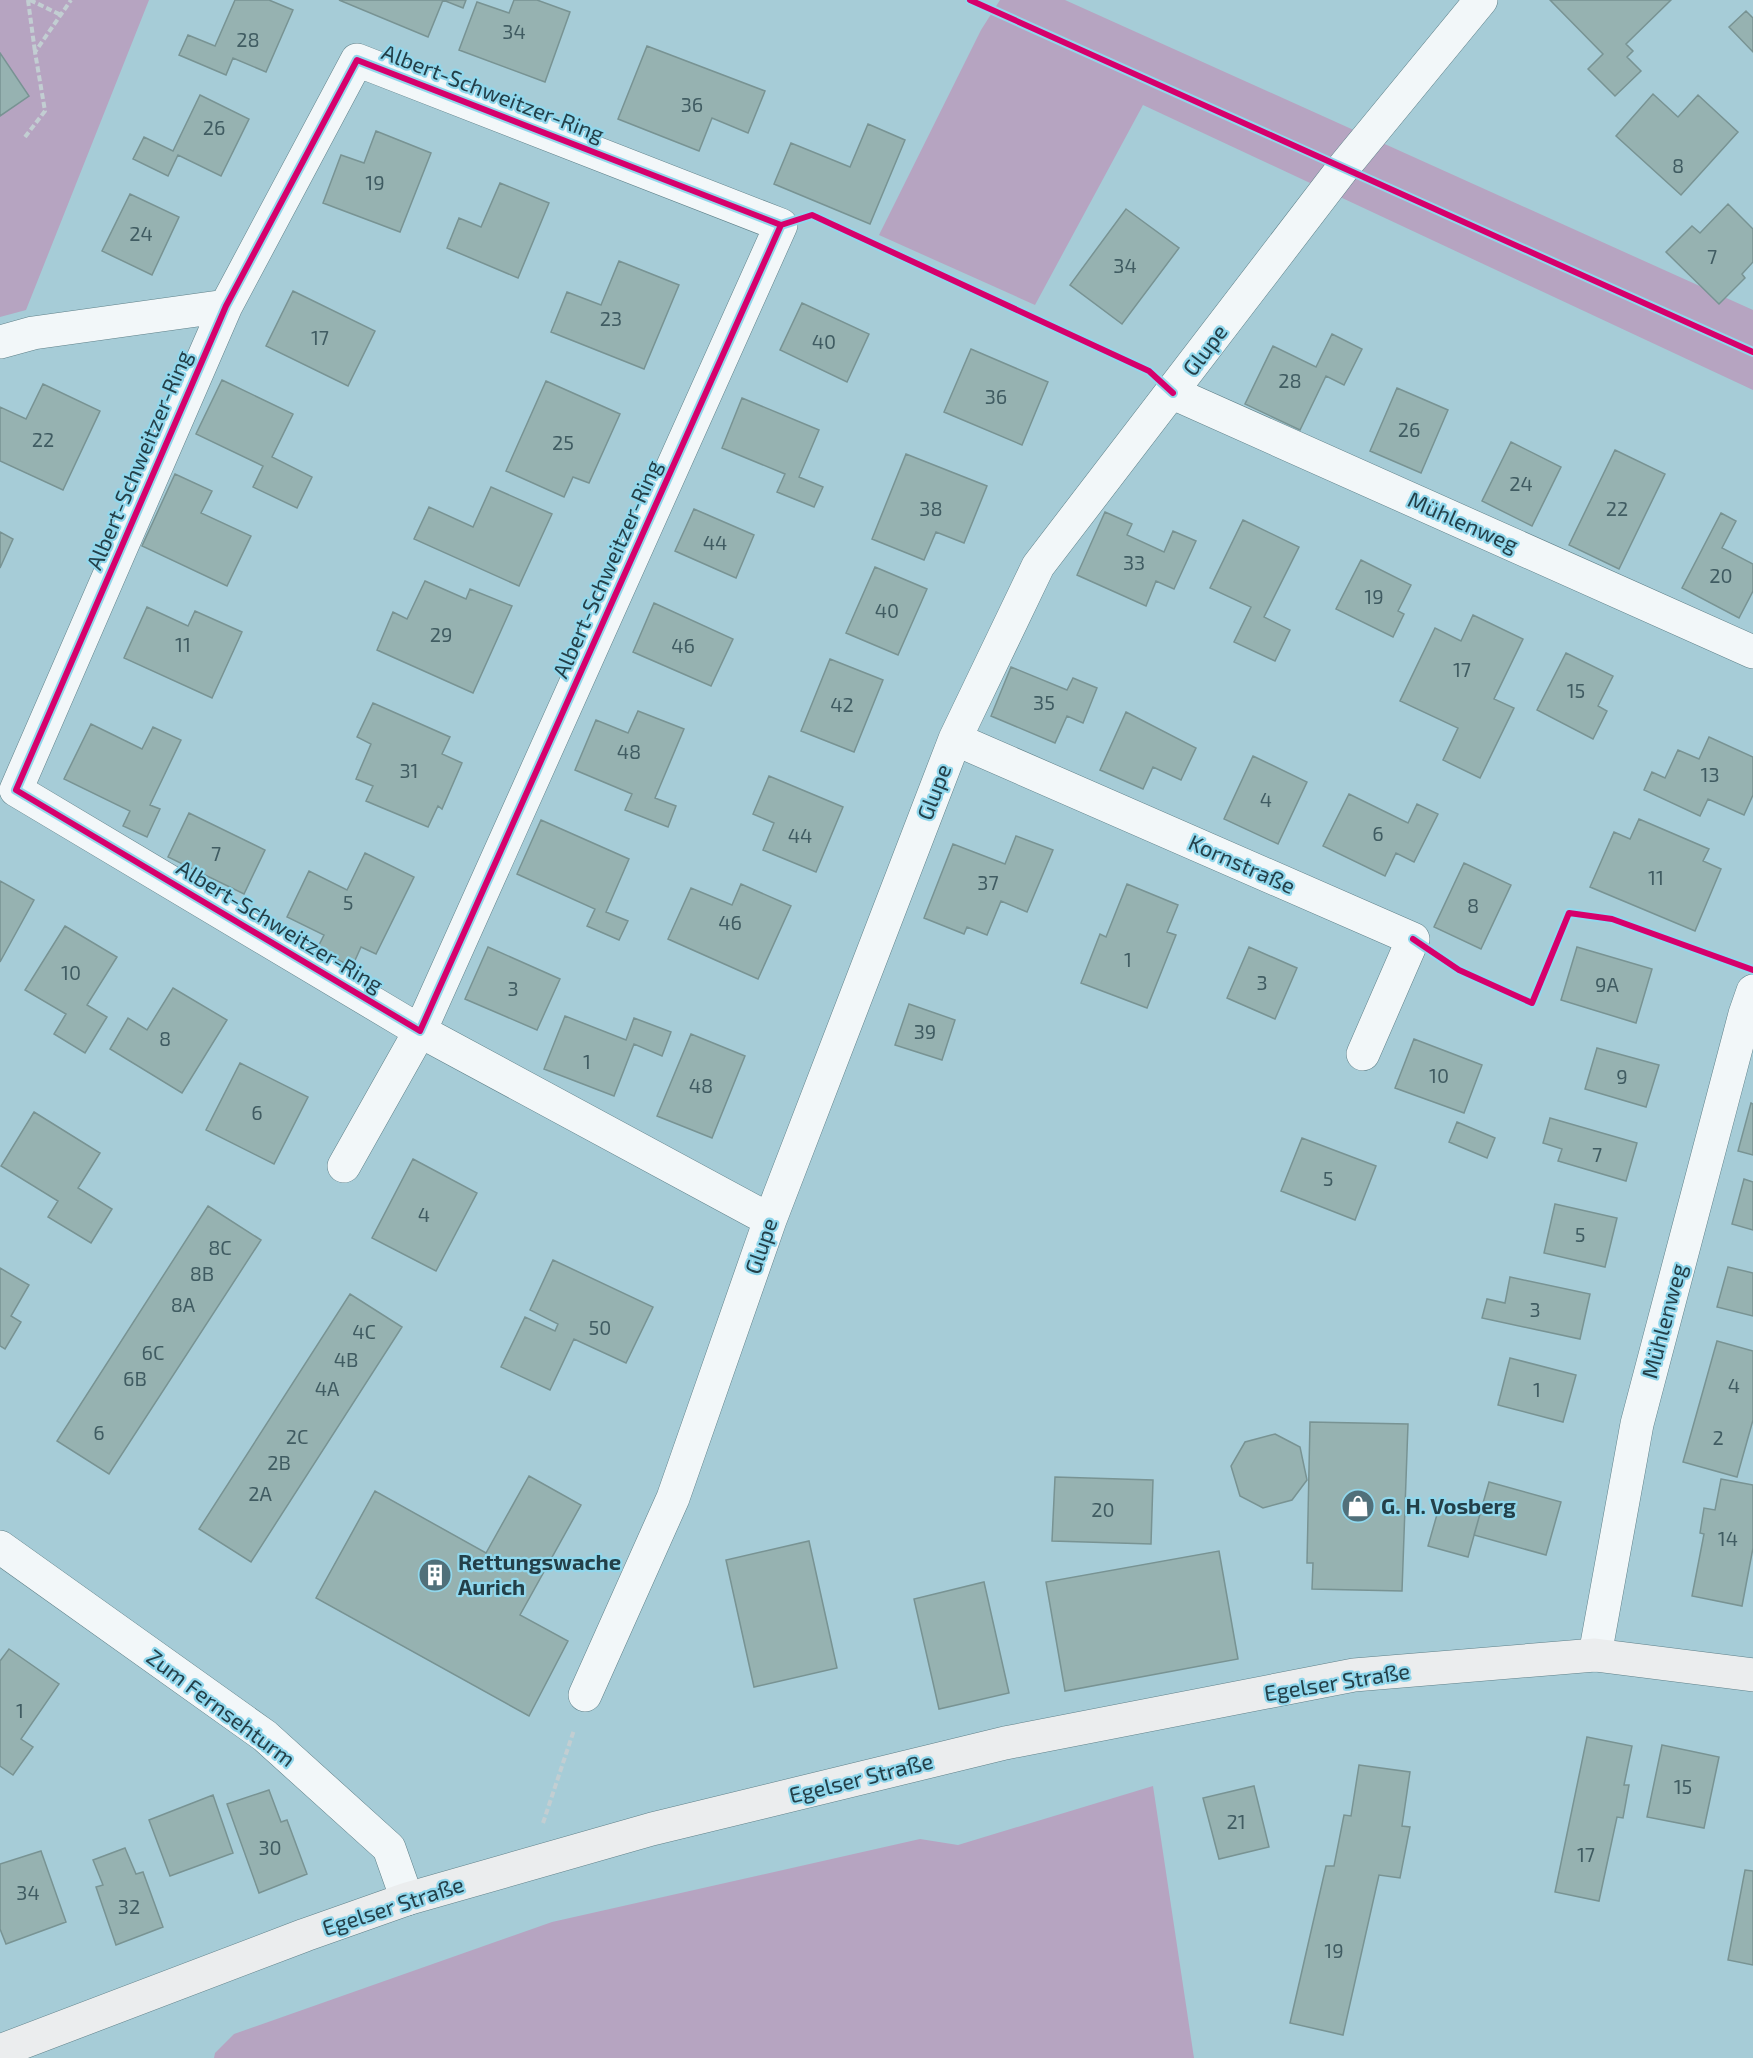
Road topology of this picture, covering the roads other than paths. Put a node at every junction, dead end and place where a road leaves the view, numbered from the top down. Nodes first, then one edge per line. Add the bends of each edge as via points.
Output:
1 (1481, 0) edge
2 (226, 306) junction
3 (0, 342) edge
4 (1173, 393) junction
5 (1753, 652) edge
6 (955, 739) junction
7 (1753, 991) edge
8 (420, 1030) junction
9 (1363, 1054) dead end
10 (344, 1166) dead end
11 (770, 1220) junction
12 (0, 1547) edge
13 (1595, 1655) junction
14 (1753, 1675) edge
15 (585, 1695) road end
16 (407, 1899) junction
17 (0, 2051) edge

1 - 4 street, Glupe via 1343,168
2 - 3 street via 33,333
2 - 8 street, Albert-Schweitzer-Ring via 16,790
2 - 8 street, Albert-Schweitzer-Ring via 357,60 782,225
4 - 5 street, Mühlenweg
4 - 6 street, Glupe via 1038,566
6 - 9 street, Kornstraße via 1413,939
6 - 11 street, Glupe
7 - 13 street, Mühlenweg via 1637,1424
8 - 10 street, Albert-Schweitzer-Ring
8 - 11 street, Albert-Schweitzer-Ring
11 - 15 street, Glupe via 673,1498
12 - 16 street, Zum Fernsehturm via 265,1736 389,1848
13 - 14 main road, Egelser Straße
13 - 16 main road, Egelser Straße via 1354,1675 1014,1741 651,1829
16 - 17 main road, Egelser Straße

